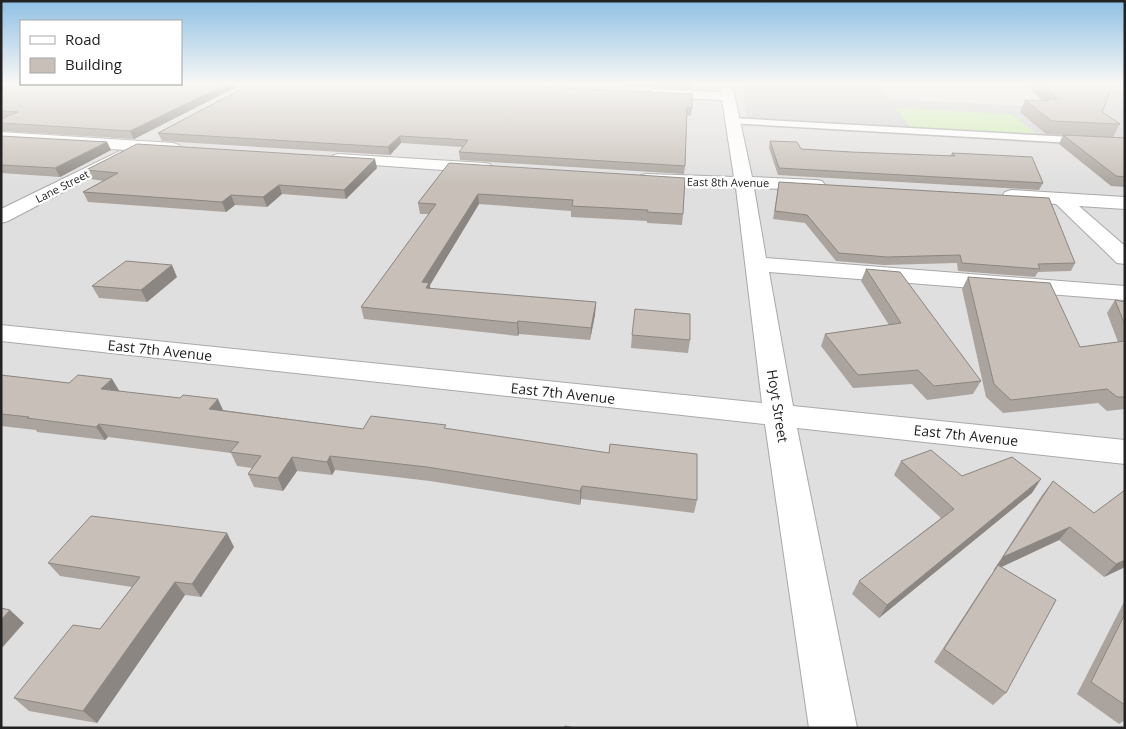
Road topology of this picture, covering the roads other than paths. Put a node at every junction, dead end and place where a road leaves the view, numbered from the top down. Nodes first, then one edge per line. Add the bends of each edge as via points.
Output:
1 (732, 118) edge
2 (895, 118) edge
3 (164, 133) edge
4 (1, 138) edge
5 (1125, 143) edge
6 (139, 146) junction
7 (188, 149) edge
8 (327, 158) edge
9 (505, 170) edge
10 (633, 178) edge
11 (744, 183) junction
12 (835, 186) edge
13 (993, 195) edge
14 (1062, 200) junction
15 (1125, 204) edge
16 (1, 217) edge
17 (1125, 258) edge
18 (756, 264) junction
19 (1125, 293) edge
20 (1, 333) edge
21 (779, 416) junction
22 (1125, 452) edge
23 (833, 728) edge

1 - 11 street, Hoyt Street
2 - 5 lane
3 - 6 street, Lane Street
4 - 6 street
6 - 7 street
6 - 16 street, Lane Street
8 - 9 street
10 - 11 street, East 8th Avenue
11 - 12 street, East 8th Avenue
11 - 18 street, Hoyt Street
13 - 14 street
14 - 15 street
14 - 17 street
18 - 19 street
18 - 21 street, Hoyt Street
20 - 21 street, East 7th Avenue
21 - 22 street, East 7th Avenue
21 - 23 street, Hoyt Street

